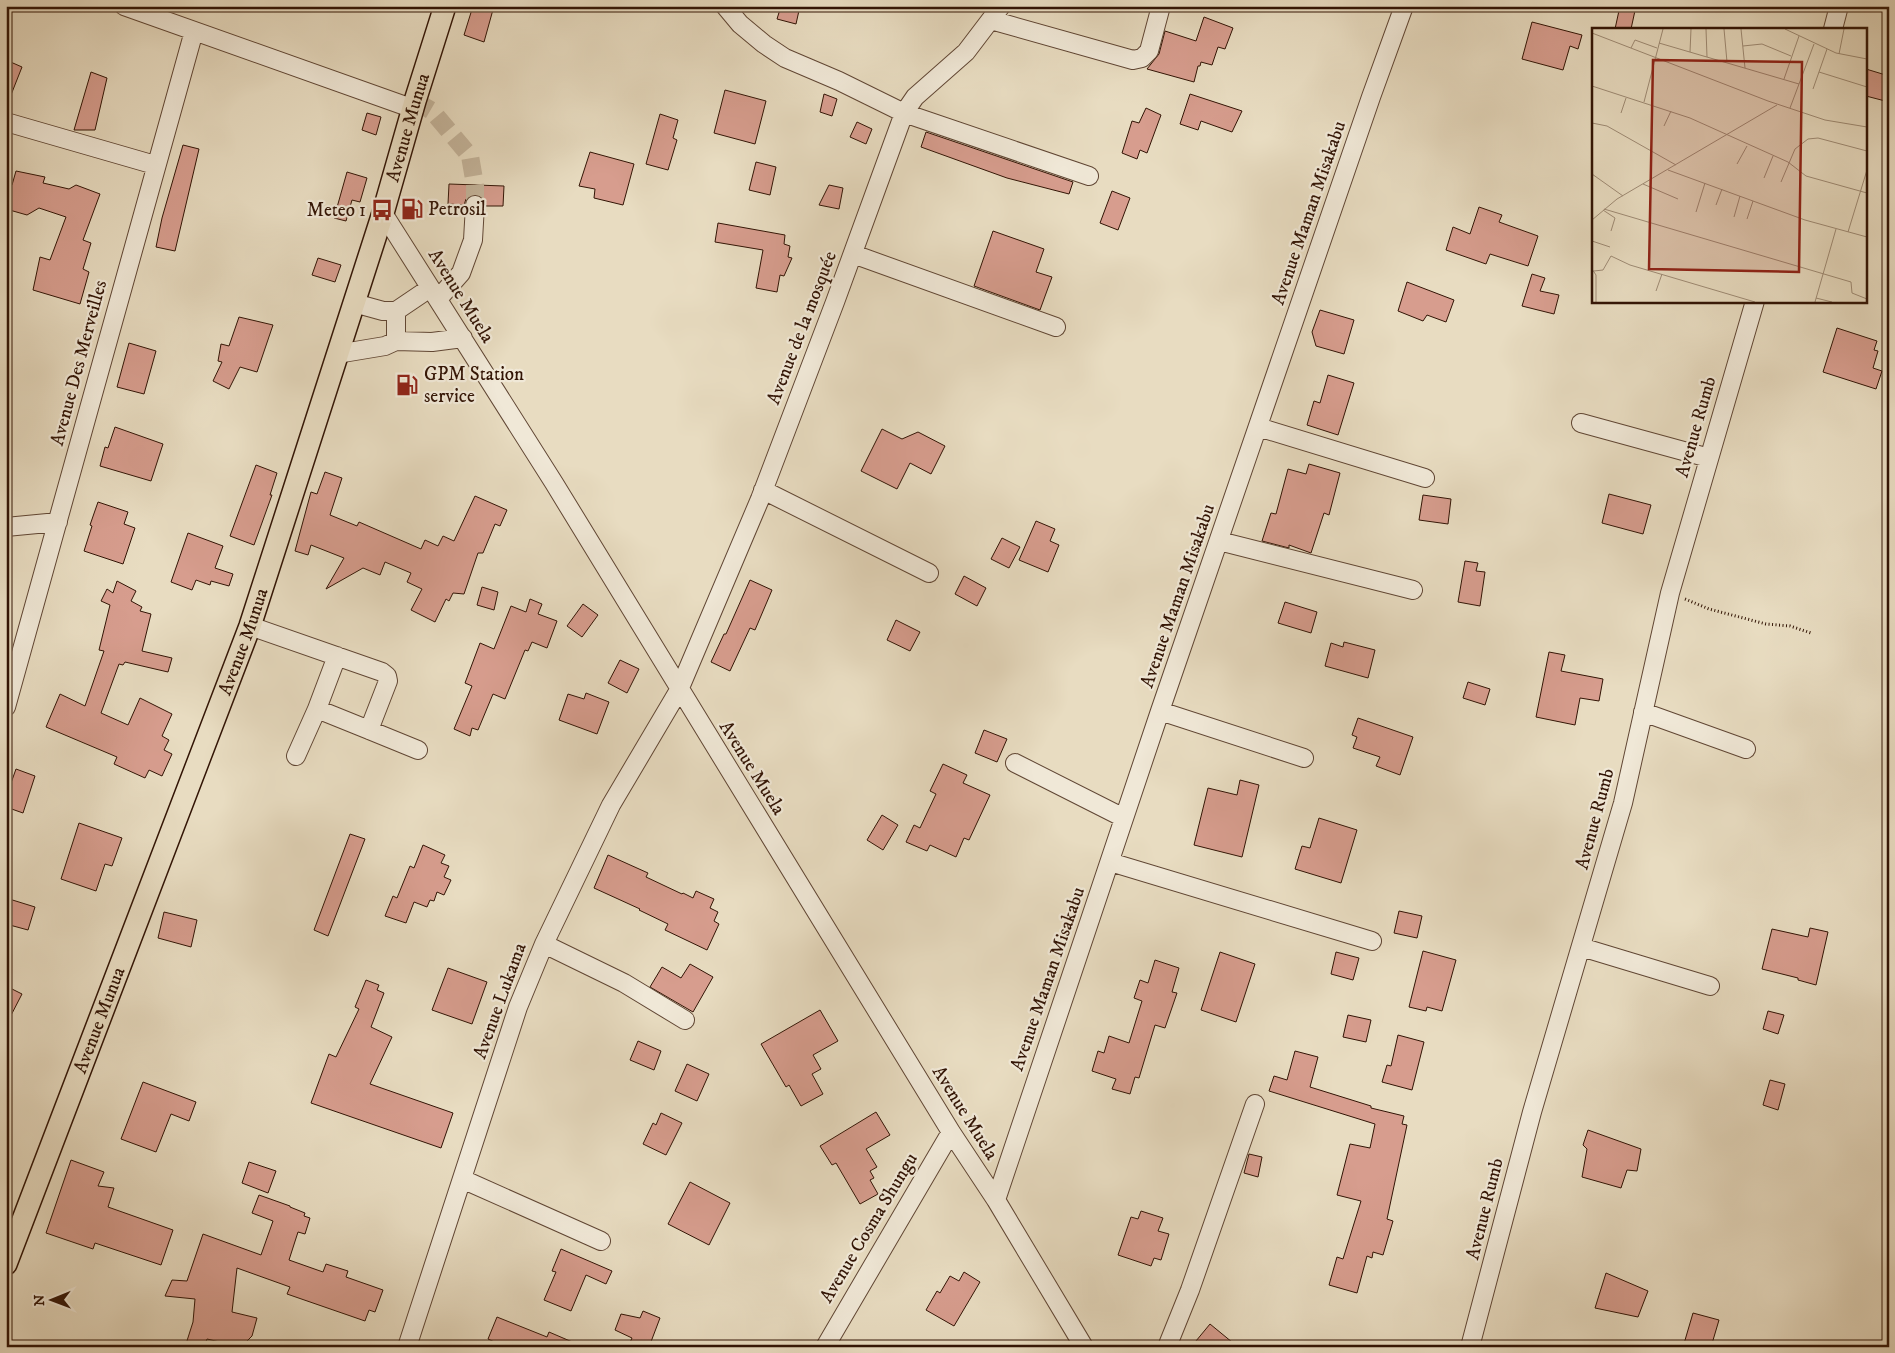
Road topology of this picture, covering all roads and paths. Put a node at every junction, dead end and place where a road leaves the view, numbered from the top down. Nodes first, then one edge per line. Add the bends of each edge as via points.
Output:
1 (124, 6) edge
2 (445, 6) edge
3 (725, 6) edge
4 (1161, 6) edge
5 (1404, 6) edge
6 (1839, 6) edge
7 (996, 13) edge
8 (1833, 28) edge
9 (194, 31) junction
10 (414, 109) junction
11 (904, 113) junction
12 (6, 122) edge
13 (156, 165) junction
14 (1089, 176) dead end
15 (475, 205) tunnel mouth
16 (383, 213) junction
17 (853, 254) junction
18 (434, 294) junction
19 (1755, 302) edge
20 (354, 303) junction
21 (396, 311) junction
22 (1056, 327) dead end
23 (463, 338) junction
24 (396, 341) junction
25 (337, 354) junction
26 (1581, 423) dead end
27 (1258, 427) junction
28 (1709, 458) junction
29 (1425, 478) dead end
30 (763, 490) junction
31 (58, 522) junction
32 (6, 527) edge
33 (1219, 541) junction
34 (929, 573) dead end
35 (1412, 590) dead end
36 (1670, 593) junction
37 (250, 626) junction
38 (1811, 633) dead end
39 (337, 656) junction
40 (10, 680) edge
41 (679, 690) junction
42 (6, 707) edge
43 (317, 710) junction
44 (1160, 711) junction
45 (1643, 712) junction
46 (369, 730) junction
47 (1746, 749) dead end
48 (418, 750) dead end
49 (296, 756) dead end
50 (1304, 758) dead end
51 (1015, 763) dead end
52 (1124, 818) junction
53 (1110, 862) junction
54 (1372, 942) dead end
55 (544, 944) junction
56 (1581, 947) junction
57 (1710, 986) dead end
58 (685, 1020) dead end
59 (1255, 1104) dead end
60 (951, 1132) junction
61 (462, 1179) junction
62 (996, 1200) junction
63 (601, 1241) dead end
64 (6, 1264) edge
65 (407, 1347) edge
66 (824, 1347) edge
67 (1084, 1347) edge
68 (1167, 1347) edge
69 (1470, 1347) edge

1 - 9 street
2 - 10 main road, Avenue Munua
3 - 11 street via 740,24 785,58
4 - 7 street via 1149,50 1142,58 1133,60
5 - 27 street, Avenue Maman Misakabu
6 - 8 street
7 - 11 street, Avenue de la mosquée via 966,52 915,97
9 - 10 street
9 - 13 street, Avenue Des Merveilles
10 - 16 main road, Avenue Munua
11 - 14 street
11 - 17 street, Avenue de la mosquée
12 - 13 street
13 - 31 street, Avenue Des Merveilles
15 - 18 street via 473,240 461,273
16 - 18 street, Avenue Muela
16 - 20 main road, Avenue Munua
17 - 22 street
17 - 30 street, Avenue de la mosquée
18 - 21 street
18 - 23 street, Avenue Muela
19 - 28 street, Avenue Rumb
20 - 21 street
20 - 25 main road, Avenue Munua
21 - 24 street
23 - 24 street via 432,342
23 - 41 street, Avenue Muela
24 - 25 street via 385,346
25 - 37 main road, Avenue Munua
26 - 28 street
27 - 29 street
27 - 33 street, Avenue Maman Misakabu
28 - 36 street, Avenue Rumb
30 - 34 street
30 - 41 street, Avenue de la mosquée
31 - 32 street
31 - 40 street, Avenue Des Merveilles
33 - 35 street
33 - 44 street, Avenue Maman Misakabu
36 - 38 path via 1709,609
36 - 45 street, Avenue Rumb
37 - 39 street
37 - 64 main road, Avenue Munua
39 - 43 street
39 - 46 street via 387,676 388,681
40 - 42 street, Avenue Des Merveilles
41 - 55 street, Avenue Lukama via 611,805
41 - 60 street, Avenue Muela
43 - 46 street
43 - 49 street
44 - 50 street
44 - 52 street, Avenue Maman Misakabu
45 - 47 street
45 - 56 street, Avenue Rumb via 1623,803
46 - 48 street
51 - 52 street
52 - 53 street, Avenue Maman Misakabu
53 - 54 street
53 - 62 street, Avenue Maman Misakabu
55 - 58 street via 624,983
55 - 61 street, Avenue Lukama via 518,1006
56 - 57 street
56 - 69 street, Avenue Rumb via 1532,1112
59 - 68 street
60 - 62 street, Avenue Muela
60 - 66 street, Avenue Cosma Shungu
61 - 63 street
61 - 65 street, Avenue Lukama
62 - 67 street, Avenue Muela

